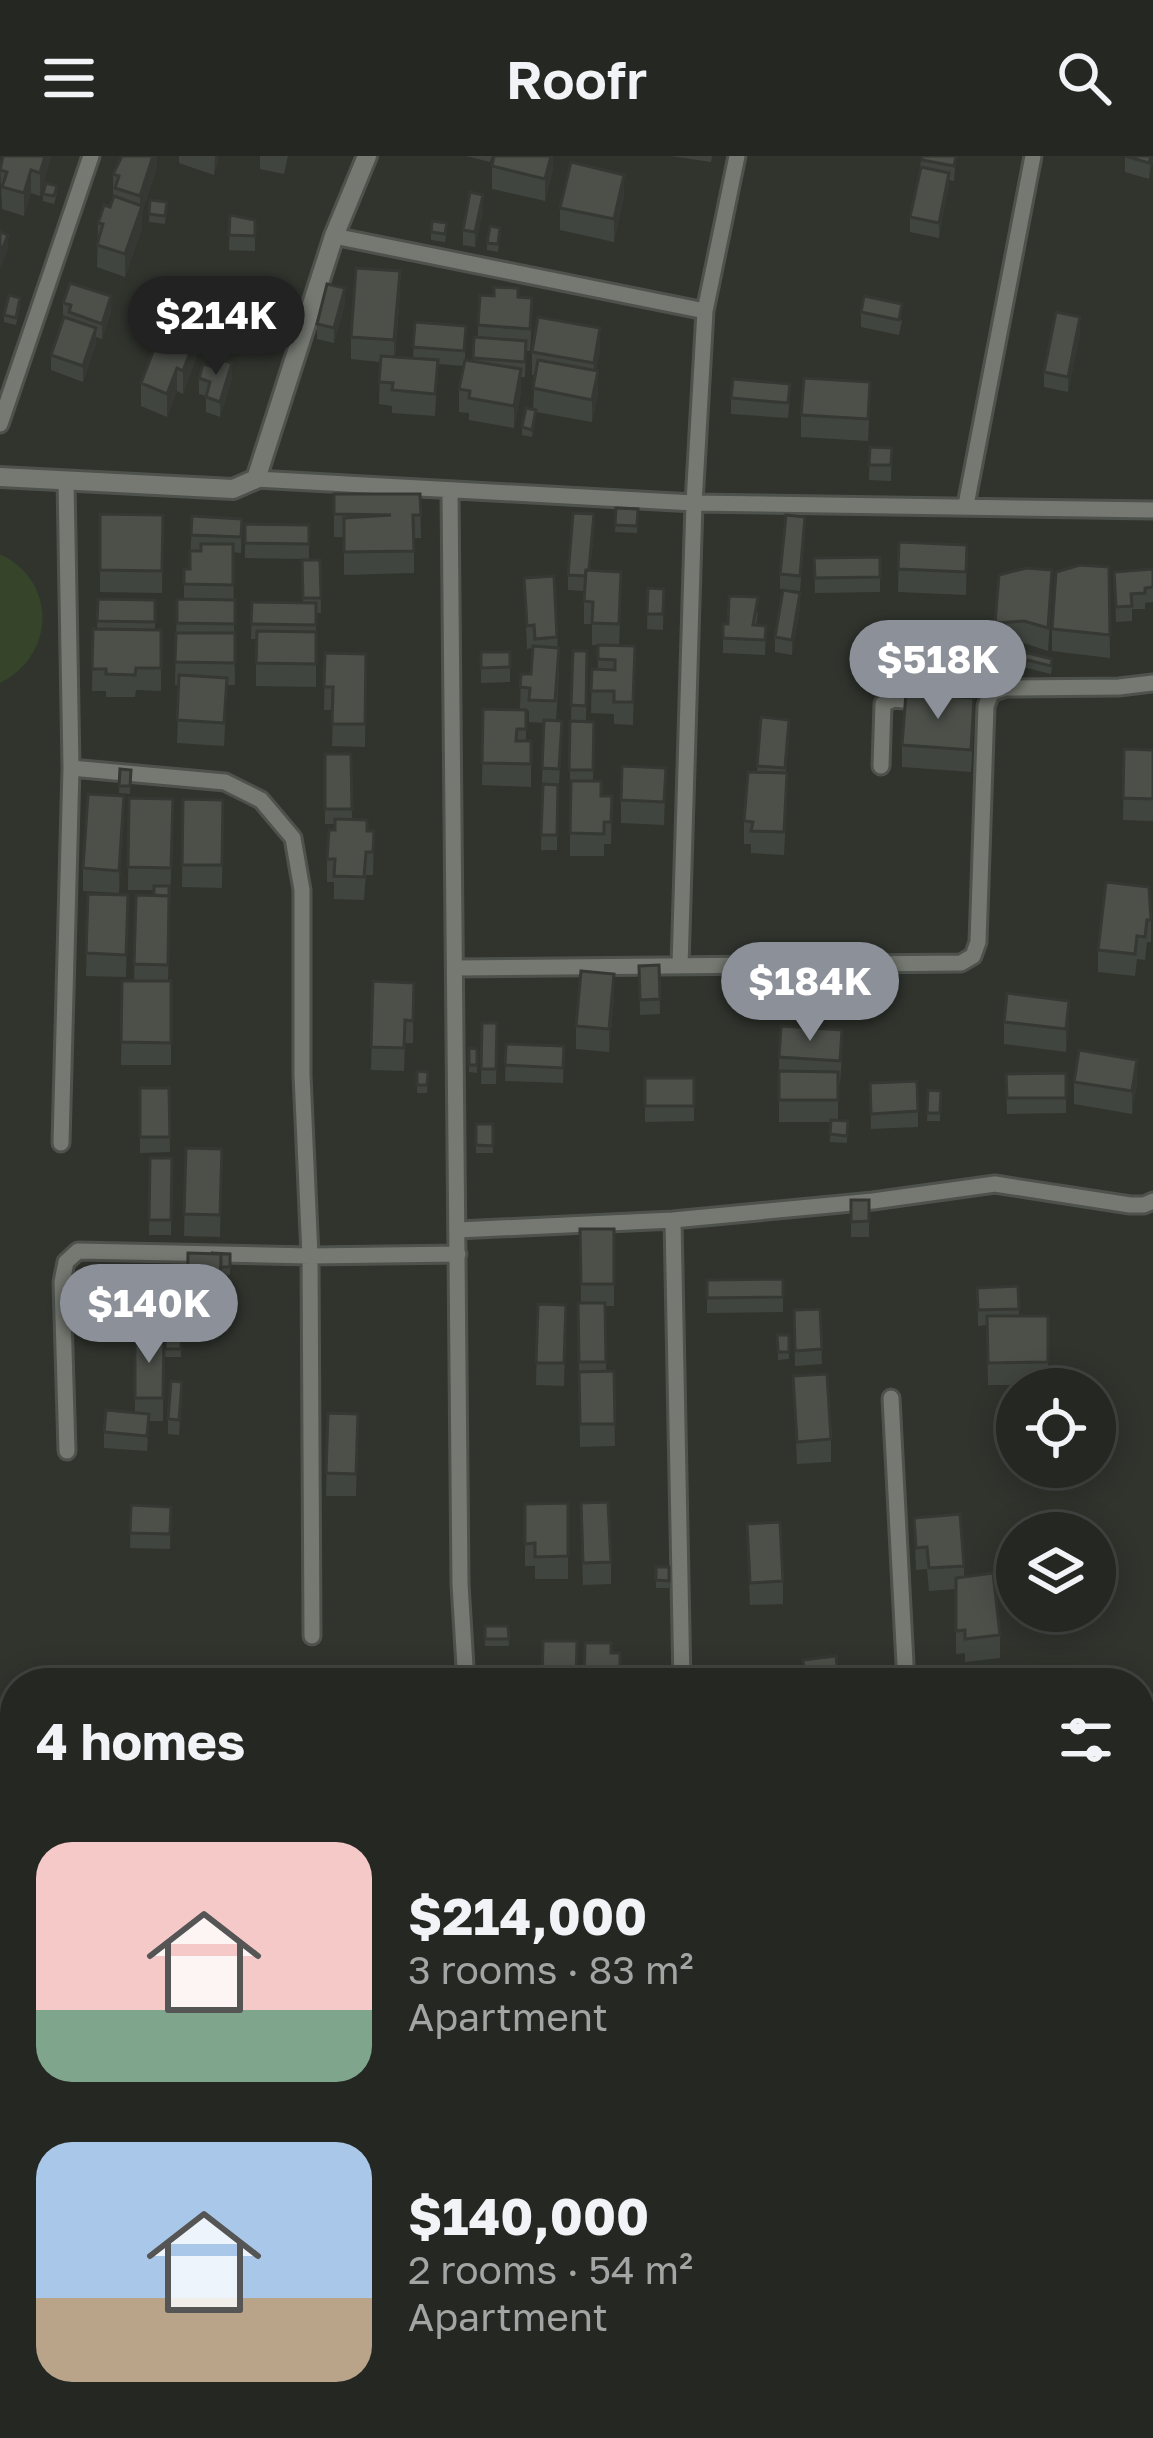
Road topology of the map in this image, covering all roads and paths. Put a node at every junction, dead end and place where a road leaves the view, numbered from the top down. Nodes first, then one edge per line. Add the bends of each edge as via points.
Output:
1 (91, 156) edge
2 (367, 156) edge
3 (737, 156) edge
4 (1030, 157) edge
5 (334, 236) junction
6 (706, 310) junction
7 (0, 424) edge
8 (0, 477) edge
9 (256, 479) junction
10 (66, 480) junction
11 (450, 492) junction
12 (694, 503) junction
13 (966, 505) junction
14 (1153, 510) edge
15 (1153, 683) edge
16 (940, 703) edge
17 (963, 704) edge
18 (986, 706) junction
19 (881, 766) dead end
20 (70, 767) junction
21 (680, 966) junction
22 (456, 968) junction
23 (62, 1143) dead end
24 (1153, 1201) edge
25 (673, 1220) junction
26 (458, 1230) junction
27 (458, 1254) junction
28 (310, 1256) junction
29 (891, 1398) dead end
30 (67, 1451) dead end
31 (312, 1636) dead end
32 (465, 1668) edge
33 (682, 1668) edge
34 (905, 1668) edge

1 - 7 street
2 - 5 street
3 - 6 street
4 - 13 street
5 - 6 street
5 - 9 street
6 - 12 street
8 - 10 street
9 - 10 street via 232,489
9 - 11 street
10 - 20 street
11 - 12 street
11 - 22 street
12 - 13 street
12 - 21 street
13 - 14 street
15 - 18 street via 1006,688 991,693
16 - 19 street via 886,700
17 - 18 street
18 - 21 street via 973,956 938,964
20 - 23 street
20 - 28 street via 225,782 261,800 292,838 302,890
21 - 22 street
22 - 26 street
24 - 25 street via 1130,1205 995,1184
25 - 26 street
25 - 33 street
26 - 27 street
27 - 28 street
27 - 32 street
28 - 30 street via 78,1252 62,1282
28 - 31 street
29 - 34 street

